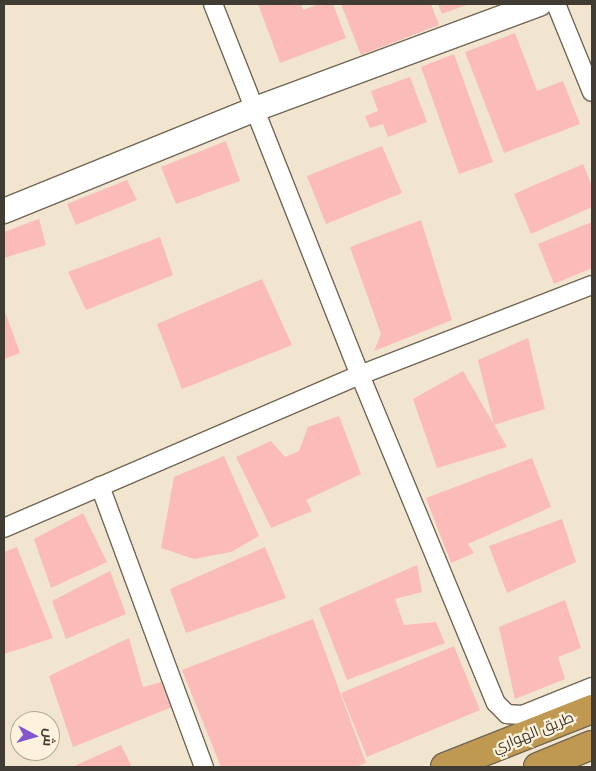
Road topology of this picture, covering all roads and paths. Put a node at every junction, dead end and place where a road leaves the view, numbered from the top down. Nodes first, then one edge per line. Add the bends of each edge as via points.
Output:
1 (213, 4) edge
2 (539, 4) edge
3 (556, 4) edge
4 (592, 92) edge
5 (255, 109) junction
6 (4, 211) edge
7 (592, 285) edge
8 (360, 375) junction
9 (100, 486) junction
10 (4, 528) edge
11 (592, 687) edge
12 (592, 708) edge
13 (592, 744) edge
14 (204, 767) edge
15 (446, 767) edge
16 (538, 767) edge

1 - 5 street
2 - 5 main road
3 - 4 street
5 - 6 main road
5 - 8 street
7 - 8 street
8 - 9 street
8 - 11 street via 496,703 507,714 522,715
9 - 10 street
9 - 14 street
12 - 15 highway, طريق الهواري
13 - 16 highway

